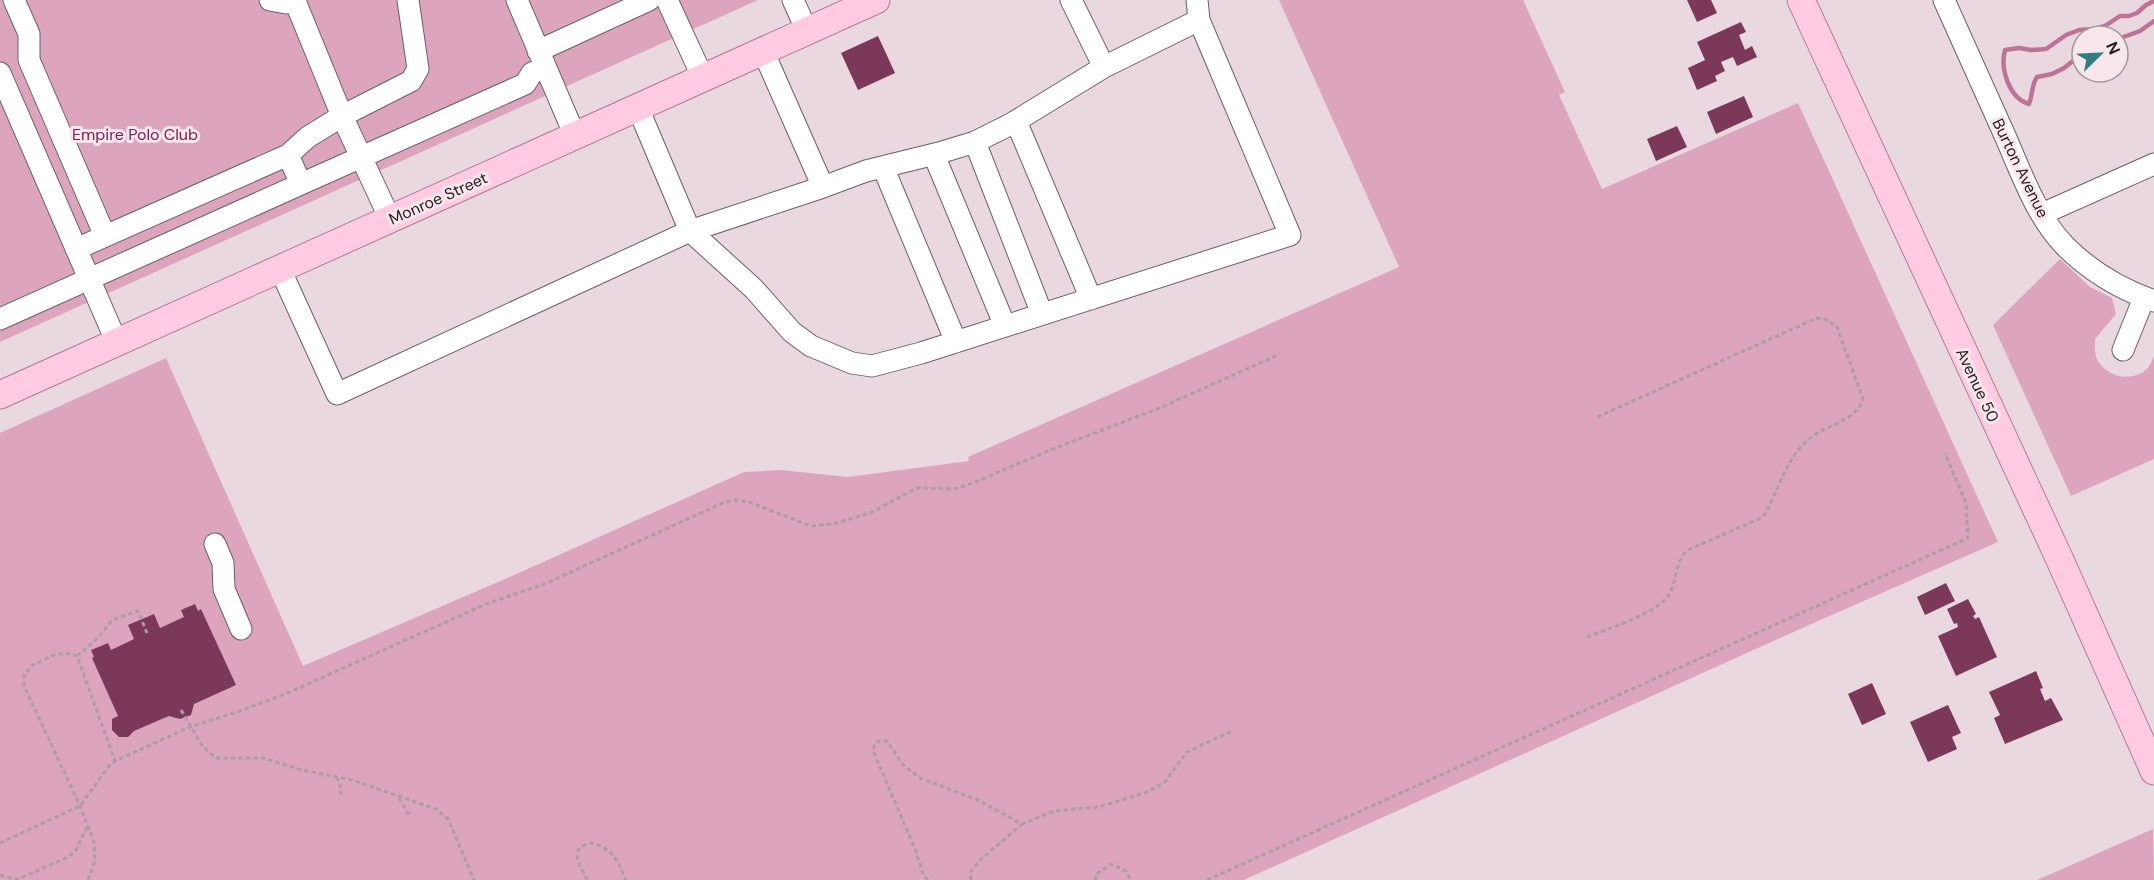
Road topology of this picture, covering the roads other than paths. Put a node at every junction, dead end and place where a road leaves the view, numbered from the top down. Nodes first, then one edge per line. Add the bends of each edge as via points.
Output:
1 (14, 0) edge
2 (270, 0) edge
3 (295, 0) edge
4 (408, 0) edge
5 (517, 0) edge
6 (649, 0) edge
7 (667, 0) edge
8 (793, 0) edge
9 (876, 0) edge
10 (1071, 0) edge
11 (1801, 0) edge
12 (1944, 0) edge
13 (1198, 10) edge
14 (807, 31) junction
15 (762, 51) junction
16 (542, 59) junction
17 (29, 60) junction
18 (1104, 67) junction
19 (0, 72) edge
20 (703, 78) junction
21 (638, 108) junction
22 (342, 116) junction
23 (1016, 121) junction
24 (575, 136) junction
25 (975, 142) junction
26 (288, 155) junction
27 (934, 155) junction
28 (361, 156) junction
29 (2154, 164) edge
30 (883, 167) junction
31 (302, 184) junction
32 (823, 187) junction
33 (2042, 214) junction
34 (390, 219) junction
35 (690, 231) junction
36 (105, 236) junction
37 (76, 249) junction
38 (280, 269) junction
39 (89, 278) junction
40 (1091, 299) junction
41 (2149, 299) edge
42 (1042, 314) junction
43 (0, 319) edge
44 (1005, 326) junction
45 (956, 342) junction
46 (117, 343) junction
47 (2123, 350) dead end
48 (0, 395) edge
49 (215, 544) dead end
50 (241, 629) dead end
51 (2154, 771) edge

1 - 17 street via 28,34
2 - 3 street
3 - 22 street
4 - 22 street via 418,69 411,81
5 - 16 street
6 - 16 street
7 - 20 street
8 - 14 street
9 - 14 main road, Monroe Street
10 - 18 street
11 - 51 main road, Avenue 50
12 - 33 street, Burton Avenue
13 - 18 street
13 - 40 street via 1290,235
14 - 15 main road, Monroe Street
15 - 20 main road, Monroe Street
15 - 32 street
16 - 24 street
16 - 28 street via 525,84
17 - 19 street
17 - 36 street
18 - 23 street
19 - 37 street
20 - 21 main road, Monroe Street
21 - 24 main road, Monroe Street
21 - 35 street
22 - 26 street
22 - 28 street
23 - 25 street
23 - 40 street
24 - 34 main road, Monroe Street
25 - 27 street
25 - 42 street
26 - 31 street
26 - 36 street
27 - 30 street
27 - 44 street
28 - 31 street
28 - 34 street
29 - 33 street
30 - 32 street
30 - 45 street
31 - 39 street
32 - 35 street
33 - 41 street, Burton Avenue via 2078,258 2122,288
34 - 38 main road, Monroe Street
35 - 38 street via 337,394
35 - 45 street via 754,289 792,332 831,356 873,366
36 - 37 street
37 - 39 street
38 - 46 main road, Monroe Street
39 - 43 street
39 - 46 street
40 - 42 street
41 - 47 street
42 - 44 street
44 - 45 street
46 - 48 main road, Monroe Street
49 - 50 street via 223,563 224,589

